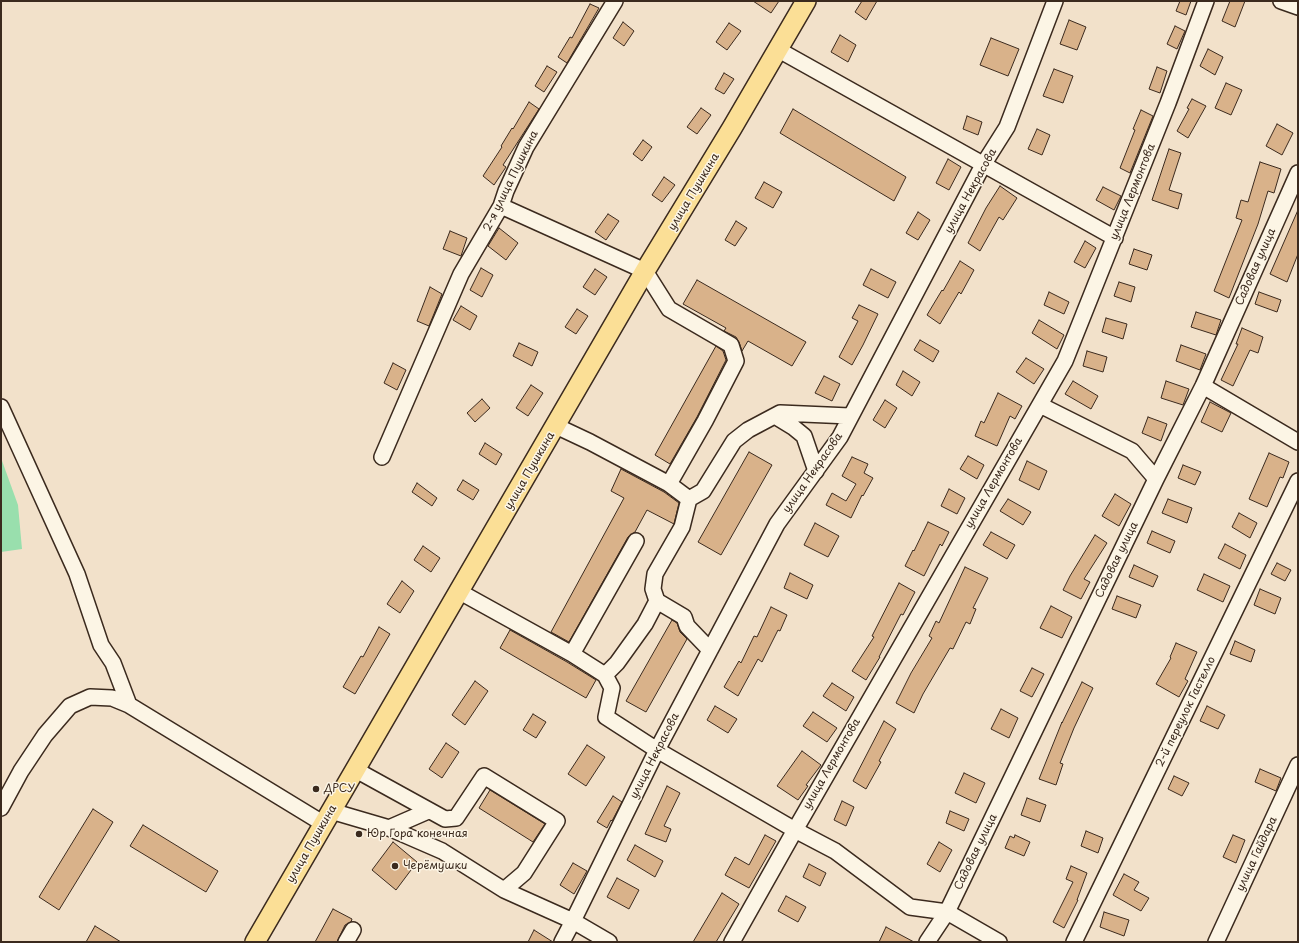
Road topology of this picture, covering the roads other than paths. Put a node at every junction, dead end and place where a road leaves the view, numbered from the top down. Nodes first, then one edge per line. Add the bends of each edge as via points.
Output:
1 (615, 1) edge
2 (806, 1) edge
3 (1055, 1) edge
4 (1206, 1) edge
5 (1281, 1) edge
6 (1298, 7) edge
7 (778, 49) junction
8 (983, 165) junction
9 (1298, 173) edge
10 (501, 206) junction
11 (1115, 238) junction
12 (645, 271) junction
13 (1203, 386) junction
14 (1040, 404) junction
15 (1, 407) edge
16 (775, 416) junction
17 (850, 416) junction
18 (556, 426) junction
19 (1298, 442) edge
20 (382, 457) dead end
21 (816, 471) junction
22 (1156, 479) junction
23 (1298, 481) edge
24 (669, 484) junction
25 (689, 499) junction
26 (636, 541) dead end
27 (460, 592) junction
28 (657, 601) junction
29 (710, 650) junction
30 (572, 654) junction
31 (605, 675) junction
32 (129, 705) junction
33 (657, 750) junction
34 (1298, 765) edge
35 (356, 770) junction
36 (1, 808) edge
37 (428, 811) junction
38 (328, 817) junction
39 (389, 828) junction
40 (795, 830) junction
41 (504, 890) junction
42 (947, 912) junction
43 (574, 921) junction
44 (255, 942) edge
45 (562, 942) edge
46 (609, 942) edge
47 (732, 942) edge
48 (927, 942) edge
49 (999, 942) edge
50 (1074, 942) edge
51 (1216, 942) edge

1 - 10 street, 2-я улица Пушкина via 526,147
2 - 7 main road, улица Пушкина
3 - 8 street, улица Некрасова via 1007,127
4 - 11 street, улица Лермонтова
5 - 6 street
7 - 8 street
7 - 12 main road, улица Пушкина
8 - 11 street
8 - 17 street, улица Некрасова
9 - 13 street, Садовая улица
10 - 12 street
10 - 20 street, 2-я улица Пушкина via 461,274
11 - 14 street, улица Лермонтова via 1065,361
12 - 18 main road, улица Пушкина
12 - 24 street via 669,309 731,345 736,361
13 - 19 street
13 - 22 street, Садовая улица
14 - 22 street via 1132,451
14 - 40 street, улица Лермонтова
15 - 32 street via 77,574 101,645 113,663
16 - 17 street via 780,413
16 - 21 street via 804,436
16 - 25 street via 748,430 734,441 703,491
17 - 21 street, улица Некрасова via 840,437
18 - 24 street
18 - 27 main road, улица Пушкина
21 - 29 street, улица Некрасова via 777,524
22 - 42 street, Садовая улица
23 - 50 street, 2-й переулок Гастелло
24 - 25 street
25 - 28 street via 682,527 655,574 653,589
26 - 30 street
27 - 30 street
27 - 35 main road, улица Пушкина
28 - 29 street via 684,617 687,626
28 - 31 street via 645,624
29 - 33 street, улица Некрасова
30 - 31 street
31 - 33 street via 612,688 606,716
32 - 36 street via 112,698 90,697 70,706 45,734
32 - 38 street
33 - 40 street
33 - 43 street, улица Некрасова
34 - 51 street, улица Гайдара
35 - 37 street
35 - 38 main road, улица Пушкина
37 - 39 street
37 - 41 street via 444,819 456,818 484,776 557,821 524,873
38 - 39 street
38 - 44 main road, улица Пушкина
39 - 41 street via 442,851
40 - 42 street via 835,851 910,907
40 - 47 street, улица Лермонтова
41 - 43 street
42 - 48 street, Садовая улица
42 - 49 street
43 - 45 street, улица Некрасова
43 - 46 street

